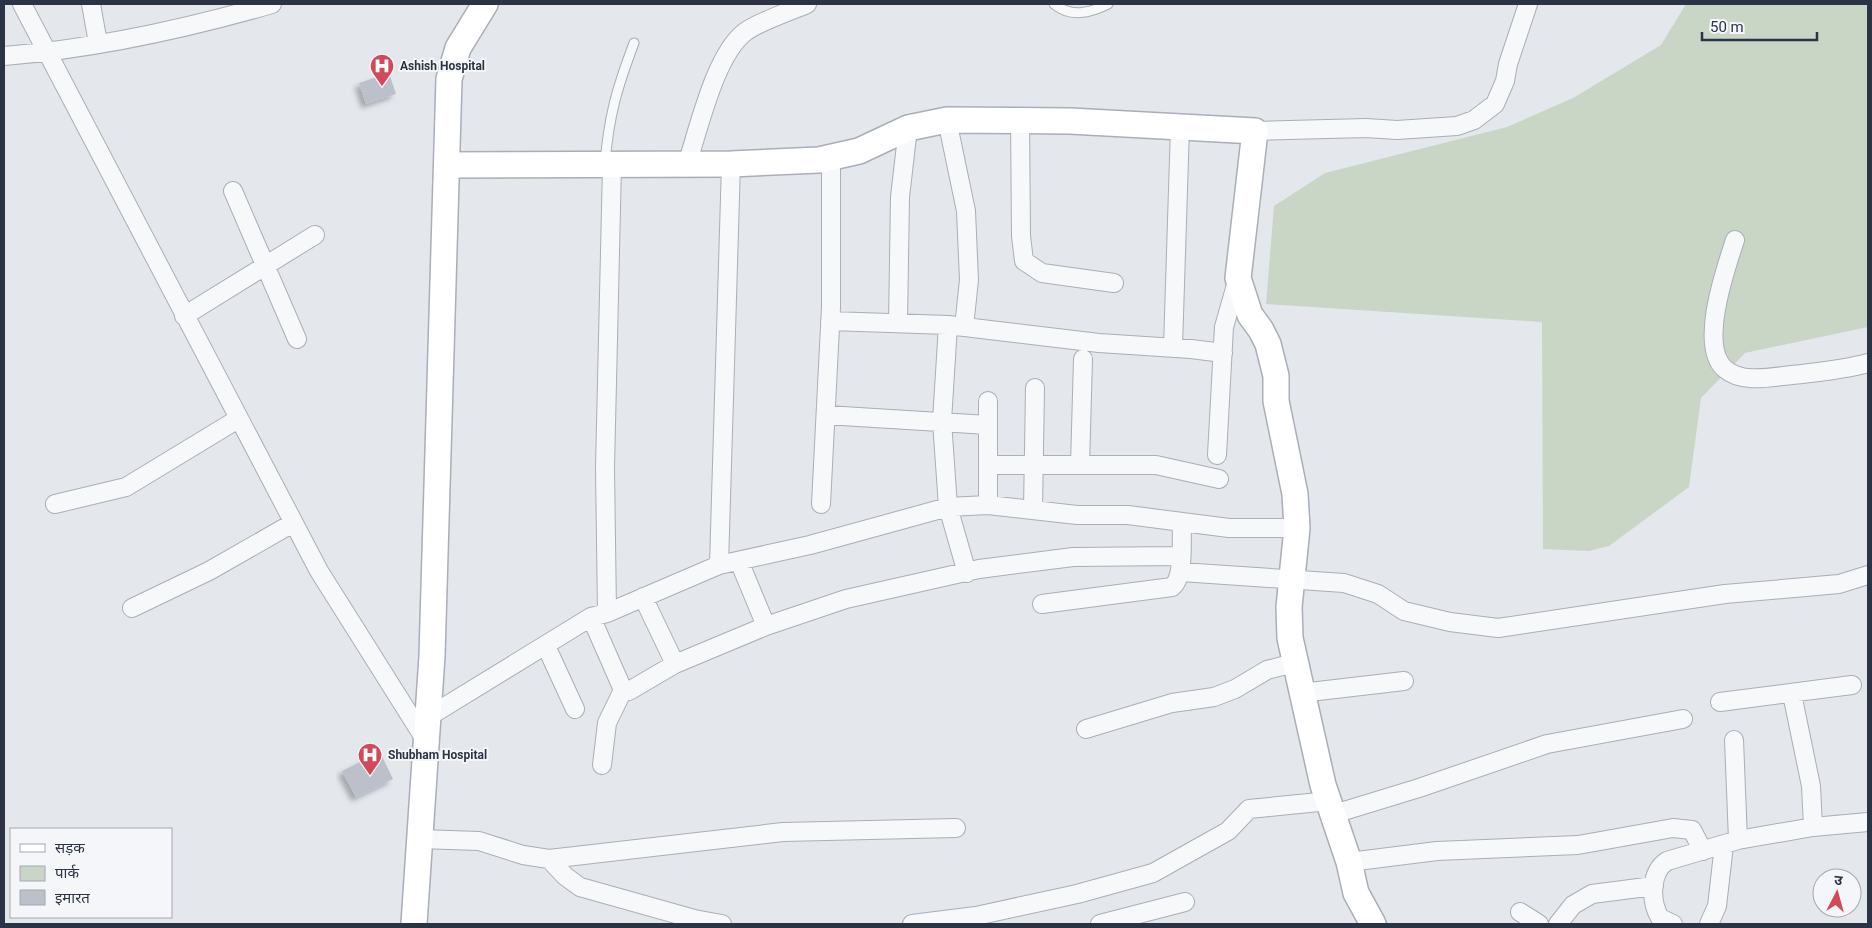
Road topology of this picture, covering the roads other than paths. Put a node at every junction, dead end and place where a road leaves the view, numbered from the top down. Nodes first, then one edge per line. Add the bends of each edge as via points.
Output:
1 (22, 4) edge
2 (91, 4) edge
3 (272, 4) edge
4 (486, 4) edge
5 (807, 4) edge
6 (1054, 4) edge
7 (1108, 4) edge
8 (1528, 4) edge
9 (98, 43) junction
10 (634, 43) dead end
11 (48, 53) junction
12 (4, 56) edge
13 (947, 120) junction
14 (1020, 120) junction
15 (1180, 127) junction
16 (908, 128) junction
17 (1255, 131) junction
18 (831, 158) junction
19 (609, 164) junction
20 (687, 164) junction
21 (731, 164) junction
22 (448, 165) junction
23 (233, 191) dead end
24 (315, 235) dead end
25 (1735, 240) dead end
26 (266, 266) junction
27 (1238, 278) junction
28 (1114, 283) dead end
29 (184, 316) junction
30 (830, 321) junction
31 (898, 323) junction
32 (956, 326) junction
33 (297, 339) dead end
34 (1173, 347) junction
35 (1223, 353) junction
36 (1083, 359) dead end
37 (1868, 364) edge
38 (1035, 388) dead end
39 (988, 401) dead end
40 (238, 419) junction
41 (825, 422) junction
42 (942, 422) junction
43 (988, 425) junction
44 (1217, 455) dead end
45 (988, 465) junction
46 (1080, 465) junction
47 (1033, 466) junction
48 (1219, 479) dead end
49 (55, 504) dead end
50 (821, 504) dead end
51 (988, 505) junction
52 (948, 507) junction
53 (1033, 510) junction
54 (293, 523) junction
55 (1182, 523) junction
56 (1298, 528) junction
57 (739, 561) junction
58 (1181, 564) junction
59 (719, 565) junction
60 (967, 573) junction
61 (1868, 575) edge
62 (1293, 579) junction
63 (644, 597) junction
64 (1042, 604) dead end
65 (132, 608) dead end
66 (599, 615) junction
67 (766, 626) junction
68 (546, 646) junction
69 (1294, 663) junction
70 (675, 664) junction
71 (1404, 681) dead end
72 (1852, 685) dead end
73 (623, 690) junction
74 (1302, 693) junction
75 (1792, 694) junction
76 (1720, 702) dead end
77 (575, 709) dead end
78 (1683, 719) dead end
79 (427, 729) junction
80 (1086, 729) dead end
81 (1734, 740) dead end
82 (602, 765) dead end
83 (1332, 807) junction
84 (1868, 822) edge
85 (1813, 827) junction
86 (956, 828) dead end
87 (419, 840) junction
88 (1731, 843) junction
89 (1702, 851) junction
90 (549, 859) junction
91 (1349, 862) junction
92 (1654, 886) junction
93 (1185, 902) dead end
94 (1520, 912) dead end
95 (414, 924) edge
96 (722, 924) edge
97 (912, 924) edge
98 (1100, 924) edge
99 (1373, 924) edge
100 (1540, 924) edge
101 (1558, 924) edge
102 (1673, 924) edge
103 (1709, 924) edge

1 - 11 street
2 - 9 street
3 - 9 street via 206,23
4 - 22 street via 458,48 449,79
5 - 20 street via 745,32 726,53
6 - 7 lane via 1075,13 1092,12
8 - 17 street via 1505,81 1494,104 1474,120 1457,126 1397,130
9 - 11 street
10 - 19 lane via 608,125
11 - 12 street
11 - 29 street
13 - 14 street
13 - 16 street
13 - 32 street via 966,211 969,280
14 - 15 street
14 - 28 street via 1024,262 1042,273
15 - 17 street
15 - 34 street
16 - 18 street via 859,151
16 - 31 street via 900,197
17 - 27 street
18 - 21 street
18 - 30 street
19 - 20 street
19 - 22 street
19 - 66 street via 605,460
20 - 21 street
21 - 59 street
22 - 79 street via 443,225 442,370
23 - 26 street
24 - 26 street
25 - 37 street via 1717,297 1714,330 1716,354 1724,369 1736,376 1760,379
26 - 29 street
26 - 33 street
27 - 35 street via 1226,319
27 - 56 street via 1250,315 1268,344 1276,376 1276,401 1296,494
29 - 40 street
30 - 31 street
30 - 41 street
31 - 32 street
32 - 34 street via 1099,343
32 - 42 street
34 - 35 street
35 - 44 street
36 - 46 street
38 - 47 street
39 - 43 street
40 - 49 street via 126,487
40 - 54 street
41 - 42 street
41 - 50 street
42 - 43 street
42 - 52 street
43 - 45 street
45 - 47 street
45 - 51 street
46 - 47 street
46 - 48 street via 1156,465
47 - 53 street
51 - 52 street
51 - 53 street
52 - 57 street
52 - 60 street
53 - 55 street via 1077,515 1128,515
54 - 65 street via 209,572
54 - 79 street via 319,571
55 - 56 street via 1229,528
55 - 58 street
56 - 62 street
57 - 59 street
57 - 67 street
58 - 60 street via 1073,556
58 - 62 street
58 - 64 street via 1178,583 1164,590
59 - 63 street
60 - 67 street via 846,599
61 - 62 street via 1839,584 1725,594 1498,628 1450,622 1404,611 1378,594 1344,583
62 - 69 street via 1289,607
63 - 66 street
63 - 70 street
66 - 68 street
66 - 73 street
67 - 70 street
68 - 77 street
68 - 79 street
69 - 74 street
69 - 80 street via 1267,670 1214,697 1172,703
70 - 73 street via 629,692
71 - 74 street
72 - 75 street
73 - 82 street via 607,723
74 - 83 street
75 - 76 street
75 - 85 street via 1811,786
78 - 83 street via 1547,744 1419,788
79 - 87 street
81 - 88 street
83 - 91 street
83 - 97 street via 1248,809 1228,830 1153,873 976,916
84 - 85 street
85 - 88 street
86 - 90 street via 783,832
87 - 90 street via 479,841 523,855
87 - 95 street
88 - 89 street
88 - 103 street via 1717,906
89 - 91 street via 1692,830 1673,828 1578,845 1437,851
89 - 92 street via 1659,866
90 - 96 street via 580,887
91 - 99 street via 1356,893
92 - 101 street via 1592,894 1573,905
92 - 102 street via 1656,912 1660,918
93 - 98 street
94 - 100 street

